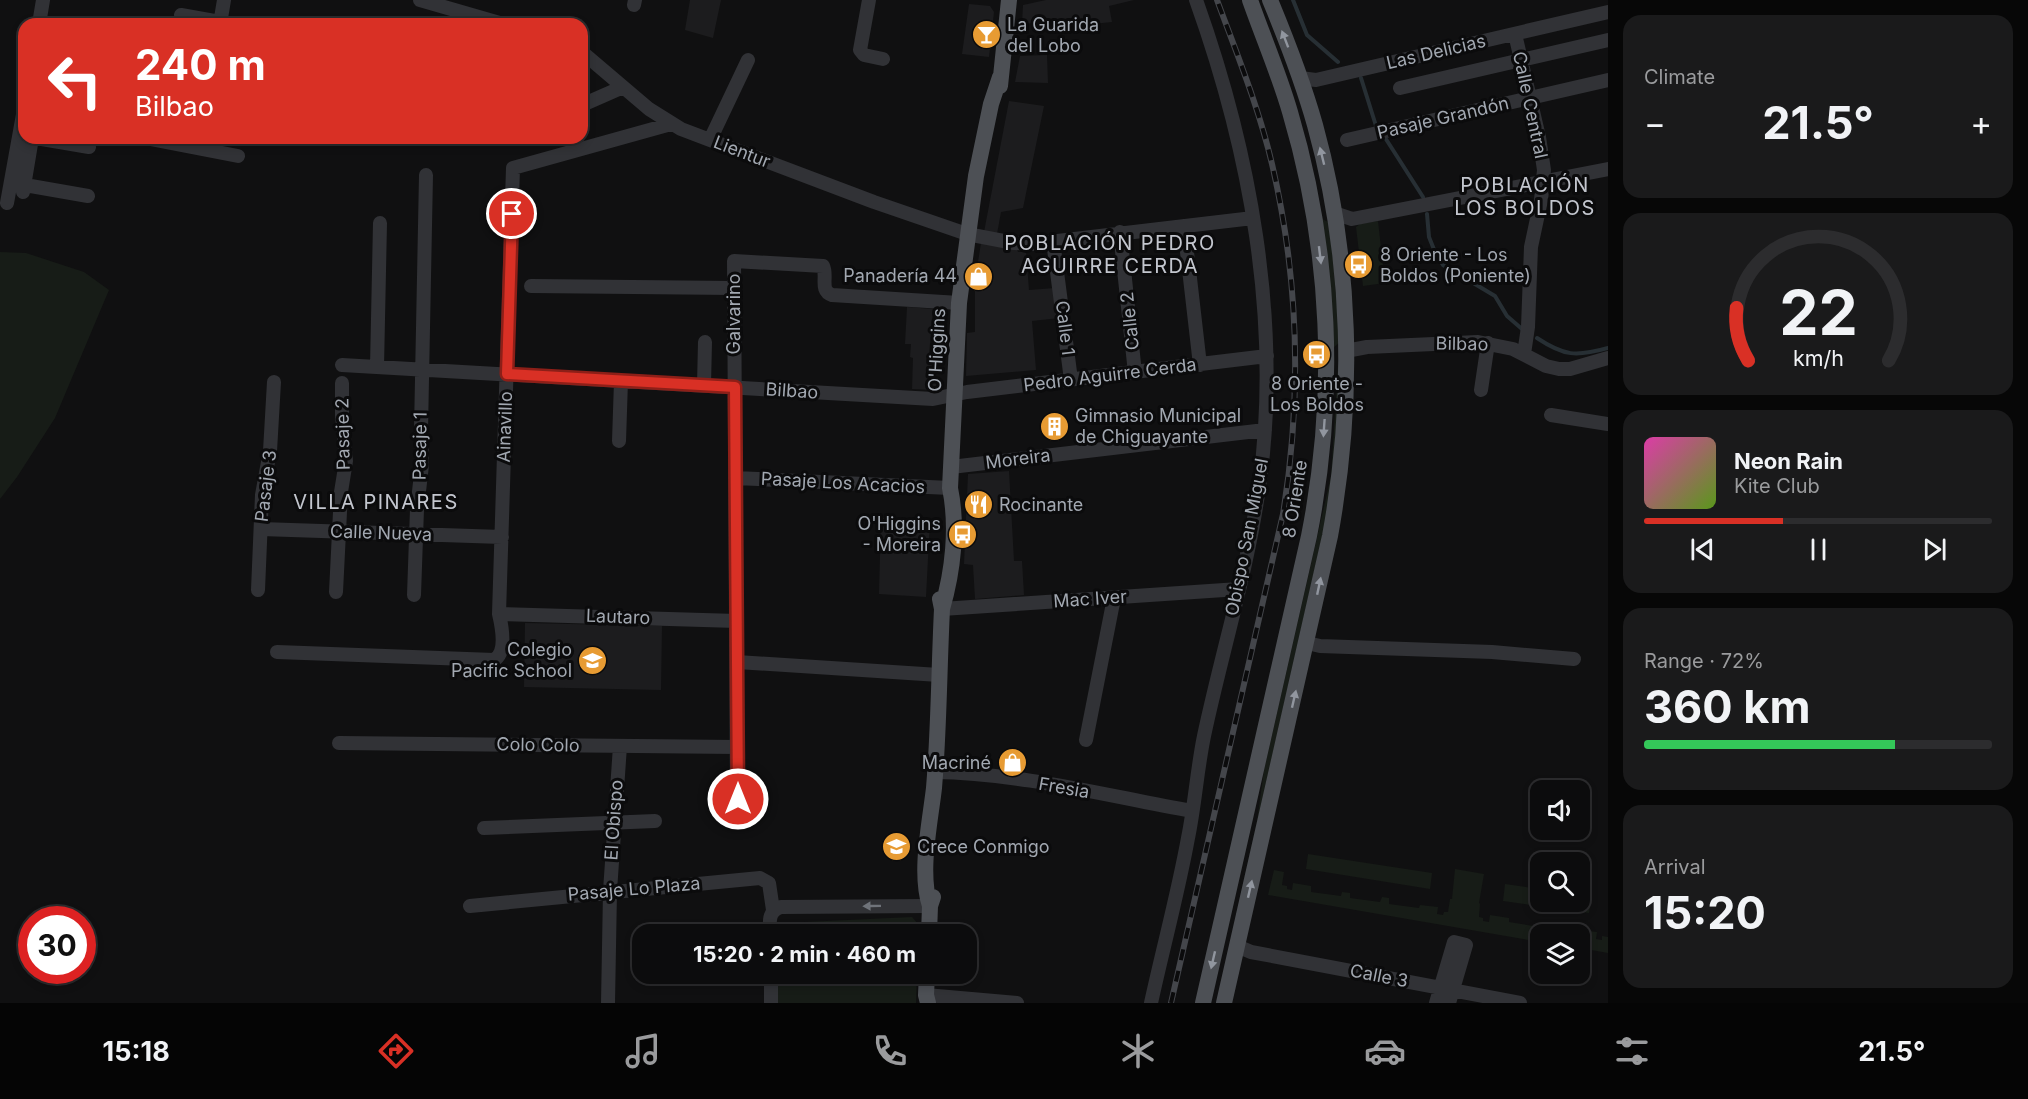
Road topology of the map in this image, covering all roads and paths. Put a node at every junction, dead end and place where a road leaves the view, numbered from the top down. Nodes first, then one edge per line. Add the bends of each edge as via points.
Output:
1 (43, 0) edge
2 (224, 0) edge
3 (420, 0) edge
4 (868, 0) edge
5 (1009, 0) edge
6 (1196, 0) edge
7 (1250, 0) edge
8 (1270, 0) edge
9 (1608, 12) edge
10 (181, 15) dead end
11 (42, 18) edge
12 (196, 18) edge
13 (221, 18) edge
14 (482, 18) edge
15 (1515, 34) junction
16 (1608, 40) edge
17 (588, 57) edge
18 (883, 59) dead end
19 (748, 60) dead end
20 (1521, 60) junction
21 (1300, 78) junction
22 (1608, 80) edge
23 (623, 87) junction
24 (1400, 88) dead end
25 (1530, 98) junction
26 (588, 102) edge
27 (671, 124) junction
28 (711, 140) junction
29 (1347, 140) dead end
30 (26, 144) edge
31 (27, 144) edge
32 (71, 144) edge
33 (203, 144) edge
34 (89, 147) dead end
35 (238, 156) dead end
36 (1608, 169) edge
37 (426, 175) dead end
38 (1544, 182) junction
39 (88, 196) dead end
40 (1311, 197) junction
41 (7, 203) dead end
42 (1334, 213) junction
43 (1253, 219) junction
44 (380, 223) dead end
45 (1184, 226) junction
46 (1120, 232) junction
47 (968, 234) junction
48 (1053, 241) junction
49 (531, 286) dead end
50 (734, 288) junction
51 (959, 303) junction
52 (705, 342) dead end
53 (1488, 343) junction
54 (1346, 351) junction
55 (1524, 354) junction
56 (1267, 356) junction
57 (1608, 358) edge
58 (342, 365) dead end
59 (1200, 365) junction
60 (376, 367) junction
61 (1327, 369) junction
62 (422, 370) junction
63 (1135, 373) junction
64 (507, 374) junction
65 (1071, 380) junction
66 (621, 381) junction
67 (274, 382) dead end
68 (342, 383) dead end
69 (705, 385) junction
70 (735, 387) junction
71 (1481, 390) dead end
72 (954, 396) junction
73 (1551, 415) dead end
74 (1608, 424) edge
75 (1265, 430) junction
76 (619, 441) dead end
77 (951, 467) junction
78 (735, 478) junction
79 (950, 488) junction
80 (261, 529) junction
81 (339, 532) junction
82 (416, 535) junction
83 (502, 537) junction
84 (258, 590) dead end
85 (1239, 590) junction
86 (336, 592) dead end
87 (414, 595) dead end
88 (1114, 598) junction
89 (942, 609) junction
90 (499, 614) junction
91 (737, 621) junction
92 (1307, 643) junction
93 (277, 652) dead end
94 (1574, 658) dead end
95 (737, 662) junction
96 (939, 675) junction
97 (1086, 740) dead end
98 (339, 743) dead end
99 (620, 746) junction
100 (738, 747) junction
101 (934, 772) junction
102 (738, 799) dead end
103 (1192, 811) junction
104 (655, 821) dead end
105 (614, 823) junction
106 (484, 828) dead end
107 (610, 891) junction
108 (470, 906) dead end
109 (930, 906) junction
110 (773, 910) junction
111 (1223, 917) junction
112 (770, 924) edge
113 (929, 924) edge
114 (1237, 946) junction
115 (771, 984) edge
116 (926, 984) edge
117 (1448, 993) edge
118 (925, 1000) edge
119 (608, 1003) edge
120 (771, 1003) edge
121 (1017, 1003) edge
122 (1150, 1003) edge
123 (1203, 1003) edge
124 (1224, 1003) edge
125 (1436, 1003) edge
126 (1520, 1003) edge

1 - 11 street
2 - 13 street
3 - 14 street
4 - 18 street via 860,50 864,55
5 - 47 main road, O'Higgins via 992,142
6 - 43 street, Obispo San Miguel via 1229,104
7 - 40 main road, 8 Oriente via 1290,113
21 -> 8 main road
9 - 15 street, Las Delicias
10 - 12 street
15 - 20 street, Calle Central
15 - 21 street, Las Delicias via 1316,80
16 - 20 street
17 - 23 street, Lientur
19 - 28 street
20 - 24 street
20 - 25 street, Calle Central
42 -> 21 main road via 1318,136
22 - 25 street, Pasaje Grandón
23 - 26 street
23 - 27 street, Lientur
25 - 29 street, Pasaje Grandón
25 - 38 street, Calle Central via 1542,148
27 - 28 street, Lientur
27 - 64 street, Ainavillo via 513,168
28 - 47 street, Lientur
30 - 41 street
31 - 39 street via 24,189
32 - 34 street
33 - 35 street
36 - 38 street
37 - 62 street
38 - 42 street via 1352,219
38 - 55 street, Calle Central via 1531,247
40 - 42 main road via 1325,211
40 -> 61 main road, 8 Oriente via 1323,283
42 - 54 main road
43 - 45 street, Lientur
43 - 56 street, Obispo San Miguel
44 - 60 street
45 - 46 street, Lientur
45 - 59 street
46 - 48 street, Lientur
46 - 63 street, Calle 2
47 - 48 street, Lientur via 1024,244
47 - 51 main road, O'Higgins
48 - 65 street, Calle 1
49 - 50 street
50 - 51 street, Galvarino via 734,261 823,266 825,289 832,295
50 - 70 street, Galvarino
51 - 72 main road, O'Higgins
52 - 69 street
53 - 54 street, Bilbao via 1392,345
53 - 55 street, Bilbao
53 - 71 street
54 - 61 main road
92 -> 54 main road via 1338,488
55 - 57 street, Bilbao via 1559,369
56 - 59 street, Pedro Aguirre Cerda
56 - 75 street, Obispo San Miguel
58 - 60 street, Bilbao
59 - 63 street, Pedro Aguirre Cerda
60 - 62 street, Bilbao
61 -> 111 main road, 8 Oriente via 1313,519
62 - 64 street, Bilbao
62 - 82 street, Pasaje 1 via 422,465
63 - 65 street, Pedro Aguirre Cerda
64 - 66 street, Bilbao
64 - 83 street, Ainavillo
65 - 72 street, Pedro Aguirre Cerda
66 - 69 street, Bilbao
66 - 76 street
67 - 80 street, Pasaje 3
68 - 81 street, Pasaje 2 via 346,461
69 - 70 street, Bilbao
70 - 72 street, Bilbao via 933,399
70 - 78 street, Galvarino
72 - 77 main road, O'Higgins
73 - 74 street
75 - 77 street, Moreira
75 - 85 street, Obispo San Miguel via 1257,503
77 - 79 main road, O'Higgins
78 - 79 street, Pasaje Los Acacios
78 - 91 street, Galvarino
79 - 89 main road, O'Higgins via 943,513
80 - 81 street, Calle Nueva
80 - 84 street, Pasaje 3
81 - 82 street, Calle Nueva
81 - 86 street, Pasaje 2
82 - 83 street, Calle Nueva
82 - 87 street, Pasaje 1
83 - 90 street, Ainavillo
85 - 88 street, Mac Iver
85 - 103 street, Obispo San Miguel via 1205,734
88 - 89 street, Mac Iver
88 - 97 street
89 - 96 main road, O'Higgins
90 - 91 street, Lautaro
90 - 93 street, Ainavillo via 501,652 494,660
91 - 95 street, Galvarino
92 - 94 street
114 -> 92 main road
95 - 96 street
95 - 100 street, Galvarino
96 - 101 main road, O'Higgins
98 - 99 street, Colo Colo
99 - 100 street, Colo Colo
99 - 105 street, El Obispo
100 - 102 street, Galvarino
101 - 103 street, Fresia via 1005,777
101 - 109 main road, O'Higgins via 939,862
103 - 122 street, Obispo San Miguel
104 - 105 street
105 - 106 street
105 - 107 street, El Obispo
107 - 108 street, Pasaje Lo Plaza
107 - 110 street, Pasaje Lo Plaza via 760,878 768,883
107 - 119 street, El Obispo
109 -> 110 street
109 - 113 main road, O'Higgins
110 - 112 street
111 - 114 main road
111 -> 123 main road, 8 Oriente
114 - 117 street, Calle 3
114 - 124 main road
115 - 120 street
116 - 118 main road
117 - 125 street
117 - 126 street, Calle 3
118 - 121 street

